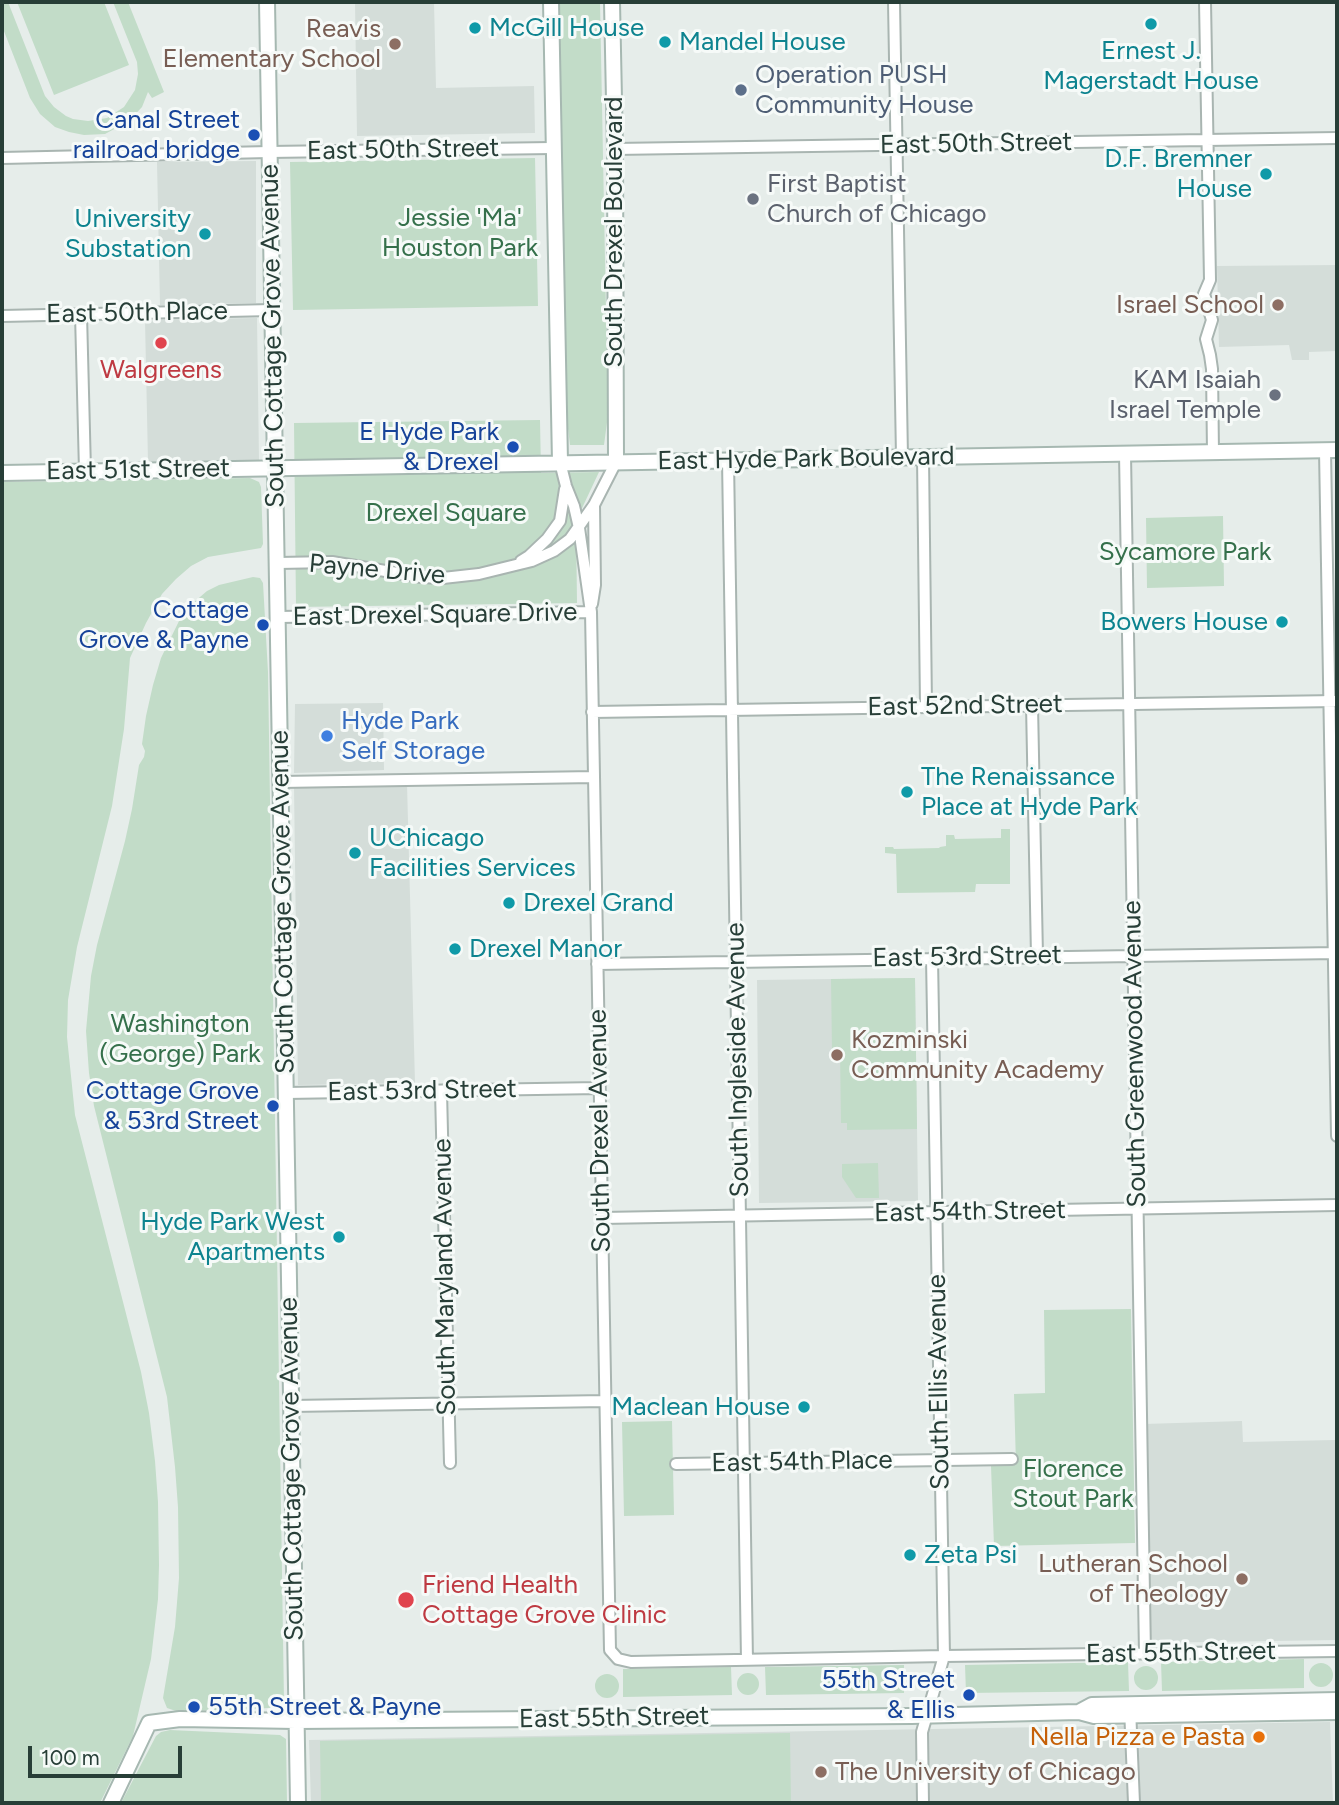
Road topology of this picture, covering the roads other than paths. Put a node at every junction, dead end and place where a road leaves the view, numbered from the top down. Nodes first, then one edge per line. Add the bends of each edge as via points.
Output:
1 (267, 2) edge
2 (551, 2) edge
3 (612, 2) edge
4 (894, 2) edge
5 (1205, 2) edge
6 (1337, 138) edge
7 (1208, 140) junction
8 (897, 145) junction
9 (552, 148) junction
10 (615, 149) junction
11 (269, 152) junction
12 (2, 158) edge
13 (272, 310) junction
14 (81, 314) junction
15 (2, 316) edge
16 (1331, 450) edge
17 (1213, 453) junction
18 (1125, 454) junction
19 (902, 457) junction
20 (923, 457) junction
21 (728, 460) junction
22 (616, 461) junction
23 (560, 462) junction
24 (275, 467) junction
25 (85, 471) junction
26 (2, 473) edge
27 (566, 486) junction
28 (594, 505) junction
29 (560, 521) joint
30 (579, 528) junction
31 (278, 563) junction
32 (516, 564) junction
33 (591, 612) junction
34 (279, 617) junction
35 (1334, 701) edge
36 (1129, 704) junction
37 (1032, 705) junction
38 (926, 706) junction
39 (732, 709) junction
40 (592, 712) junction
41 (594, 777) junction
42 (281, 782) junction
43 (1336, 953) edge
44 (1133, 955) junction
45 (1037, 956) junction
46 (932, 958) junction
47 (736, 962) junction
48 (597, 964) junction
49 (599, 1088) junction
50 (441, 1091) junction
51 (286, 1093) junction
52 (1337, 1136) edge
53 (1337, 1205) edge
54 (1139, 1209) junction
55 (936, 1213) junction
56 (740, 1215) junction
57 (602, 1218) junction
58 (605, 1401) junction
59 (448, 1404) junction
60 (291, 1406) junction
61 (1012, 1459) dead end
62 (940, 1460) junction
63 (745, 1463) junction
64 (450, 1464) dead end
65 (676, 1464) dead end
66 (610, 1650) joint
67 (1337, 1651) edge
68 (1145, 1654) junction
69 (944, 1656) junction
70 (747, 1660) junction
71 (1337, 1700) edge
72 (1130, 1710) junction
73 (1337, 1712) edge
74 (926, 1715) junction
75 (296, 1721) junction
76 (111, 1803) edge
77 (298, 1803) edge
78 (923, 1803) edge
79 (1134, 1803) edge

1 - 11 main road, South Cottage Grove Avenue
2 - 9 main road
3 - 10 main road, South Drexel Boulevard
4 - 8 street
5 - 7 street
6 - 7 street, East 50th Street
7 - 8 street, East 50th Street
7 - 17 street via 1210,280 1204,294 1212,320 1206,339 1212,369
8 - 10 street, East 50th Street
8 - 19 street
9 - 11 street, East 50th Street
9 - 23 main road
10 - 22 main road, South Drexel Boulevard
11 - 12 street, East 50th Street
11 - 13 main road, South Cottage Grove Avenue
13 - 14 street, East 50th Place
13 - 24 main road, South Cottage Grove Avenue
14 - 15 street, East 50th Place
14 - 25 street
16 - 17 main road, East Hyde Park Boulevard
16 - 35 street
17 - 18 main road, East Hyde Park Boulevard
18 - 20 main road, East Hyde Park Boulevard
18 - 36 street, South Greenwood Avenue
19 - 20 main road, East Hyde Park Boulevard
19 - 21 main road, East Hyde Park Boulevard
20 - 38 street
21 - 22 main road, East Hyde Park Boulevard
21 - 39 street, South Ingleside Avenue
22 - 23 main road, East Hyde Park Boulevard
22 - 28 street, South Drexel Avenue
23 - 24 main road, East Hyde Park Boulevard
23 - 27 street, South Drexel Avenue
24 - 25 main road, East 51st Street
24 - 31 main road, South Cottage Grove Avenue
25 - 26 main road, East 51st Street
27 - 29 street, South Drexel Avenue
27 - 30 street, South Drexel Avenue
28 - 30 street, Payne Drive
28 - 33 street, South Drexel Avenue
29 - 32 street, Payne Drive via 547,539
30 - 32 street, Payne Drive via 554,551
30 - 33 street, South Drexel Avenue
31 - 32 street, Payne Drive via 332,562 443,578
31 - 34 main road, South Cottage Grove Avenue
33 - 34 street, East Drexel Square Drive
33 - 40 street, South Drexel Avenue
34 - 42 main road, South Cottage Grove Avenue
35 - 36 street, East 52nd Street
35 - 43 street
36 - 37 street, East 52nd Street
36 - 44 street, South Greenwood Avenue
37 - 38 street, East 52nd Street
37 - 45 street
38 - 39 street, East 52nd Street
39 - 40 street, East 52nd Street
39 - 47 street, South Ingleside Avenue
40 - 41 street, South Drexel Avenue
41 - 42 street
41 - 48 street, South Drexel Avenue
42 - 51 main road, South Cottage Grove Avenue
43 - 44 street, East 53rd Street
43 - 52 street
44 - 45 street, East 53rd Street
44 - 54 street, South Greenwood Avenue
45 - 46 street, East 53rd Street
46 - 47 street, East 53rd Street
46 - 55 street, South Ellis Avenue
47 - 48 street, East 53rd Street
47 - 56 street, South Ingleside Avenue
48 - 49 street, South Drexel Avenue
49 - 50 street, East 53rd Street
49 - 57 street, South Drexel Avenue
50 - 51 street, East 53rd Street
50 - 59 street, South Maryland Avenue
51 - 60 main road, South Cottage Grove Avenue
53 - 54 street, East 54th Street
54 - 55 street, East 54th Street
54 - 68 street, South Greenwood Avenue
55 - 56 street, East 54th Street
55 - 62 street, South Ellis Avenue
56 - 57 street, East 54th Street
56 - 63 street, South Ingleside Avenue
57 - 58 street, South Drexel Avenue
58 - 59 street
58 - 66 street, South Drexel Avenue
59 - 60 street
59 - 64 street, South Maryland Avenue
60 - 75 main road, South Cottage Grove Avenue
61 - 62 street, East 54th Place
62 - 63 street, East 54th Place
62 - 69 street, South Ellis Avenue
63 - 65 street, East 54th Place
63 - 70 street, South Ingleside Avenue
66 - 70 street, East 55th Street via 631,1662
67 - 68 street, East 55th Street
68 - 69 street, East 55th Street
69 - 70 street, East 55th Street
69 - 74 street, South Ellis Avenue
71 - 72 main road, East 55th Street
72 - 73 main road, East 55th Street
72 - 74 main road, East 55th Street via 1094,1716 1079,1712
72 - 79 street
74 - 75 main road, East 55th Street
74 - 78 street, South Ellis Avenue
75 - 76 main road, East 55th Street via 180,1719 149,1723
75 - 77 main road, South Cottage Grove Avenue

